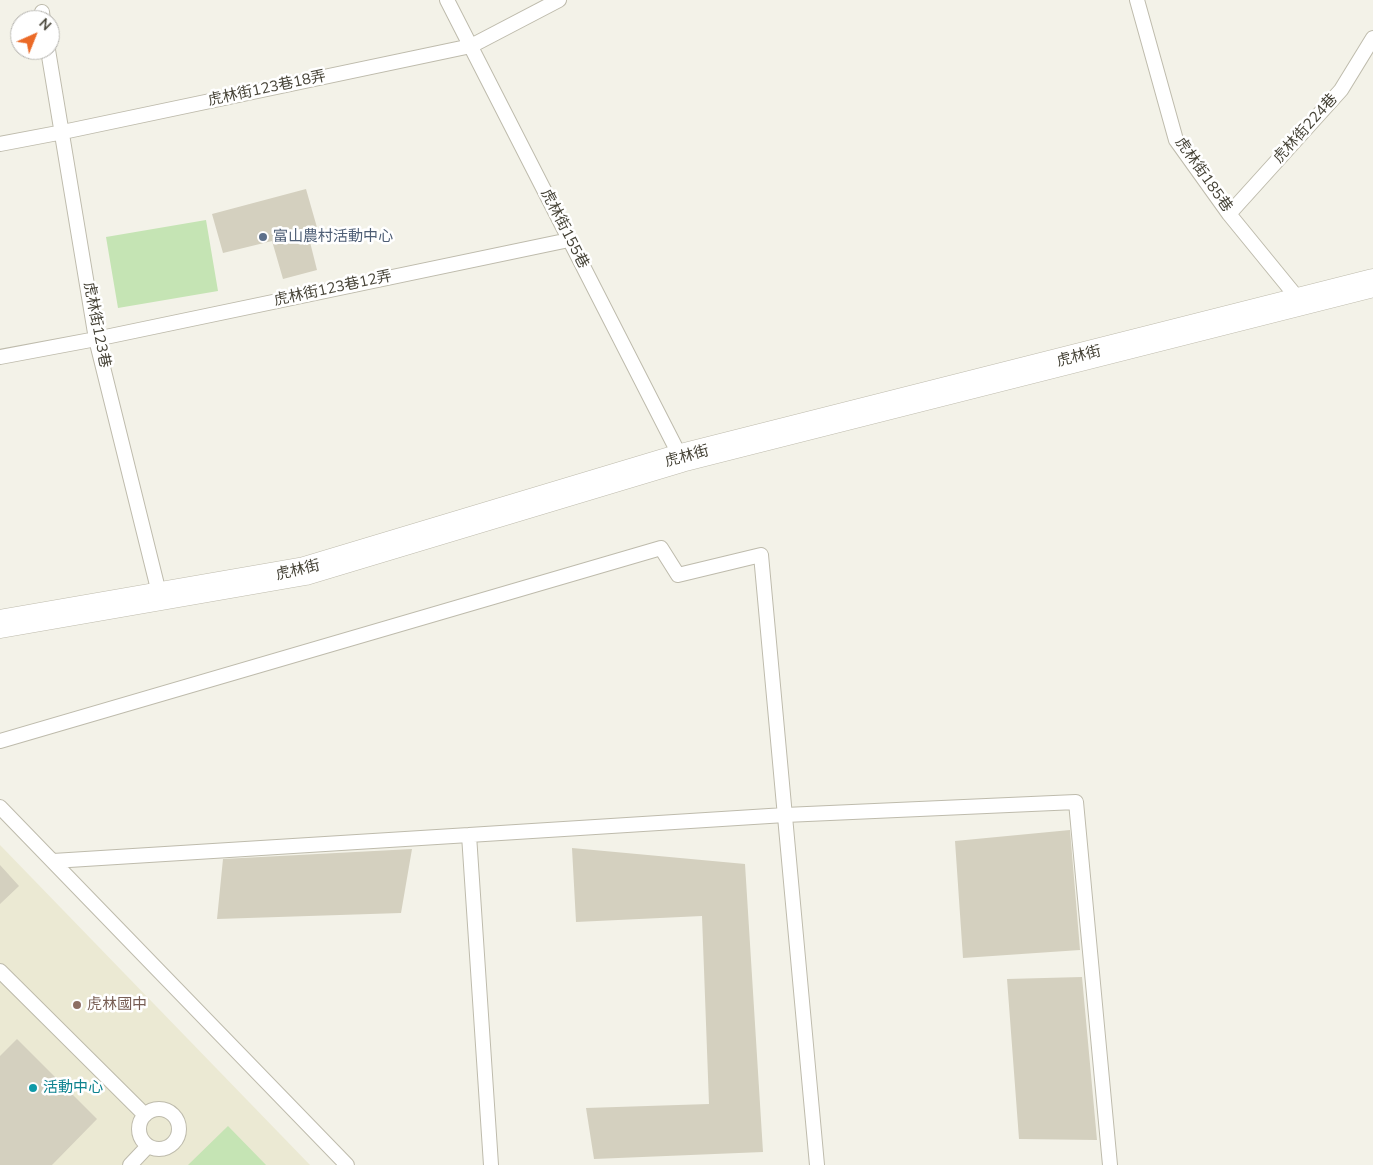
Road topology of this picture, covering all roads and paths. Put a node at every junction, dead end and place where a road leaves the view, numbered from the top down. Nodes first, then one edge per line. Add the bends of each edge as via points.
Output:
1 (447, 0) edge
2 (559, 0) edge
3 (1137, 0) edge
4 (1373, 38) edge
5 (471, 46) junction
6 (50, 60) edge
7 (63, 132) junction
8 (0, 144) edge
9 (1229, 214) junction
10 (569, 240) junction
11 (1373, 283) edge
12 (1300, 301) junction
13 (96, 339) junction
14 (0, 357) edge
15 (681, 458) junction
16 (160, 597) junction
17 (0, 624) edge
18 (0, 741) edge
19 (0, 807) edge
20 (785, 814) junction
21 (469, 835) junction
22 (53, 861) junction
23 (0, 971) edge
24 (145, 1115) junction
25 (148, 1146) junction
26 (130, 1165) edge
27 (347, 1165) edge
28 (492, 1165) edge
29 (817, 1165) edge
30 (1110, 1165) edge

1 - 5 lane, 虎林街155巷
2 - 5 lane, 虎林街123巷18弄
3 - 9 lane, 虎林街185巷 via 1176,140
4 - 9 lane, 虎林街224巷 via 1341,90
5 - 7 lane, 虎林街123巷18弄
5 - 10 lane, 虎林街155巷
6 - 7 lane, 虎林街123巷
7 - 8 lane, 虎林街123巷18弄
7 - 13 lane, 虎林街123巷
9 - 12 lane, 虎林街185巷
10 - 13 lane, 虎林街123巷12弄
10 - 15 lane, 虎林街155巷
11 - 12 street, 虎林街
12 - 15 street, 虎林街
13 - 14 lane, 虎林街123巷12弄
13 - 16 lane, 虎林街123巷
15 - 16 street, 虎林街 via 305,571
16 - 17 street, 虎林街
18 - 20 lane via 661,548 678,575 761,554
19 - 22 lane
20 - 21 lane
20 - 29 lane
20 - 30 lane via 1076,802
21 - 22 lane
21 - 28 lane
22 - 27 lane
23 - 24 lane
24 - 25 lane via 138,1131
24 - 25 lane via 157,1109 164,1110 175,1118 179,1131 168,1148 161,1150
25 - 26 lane

